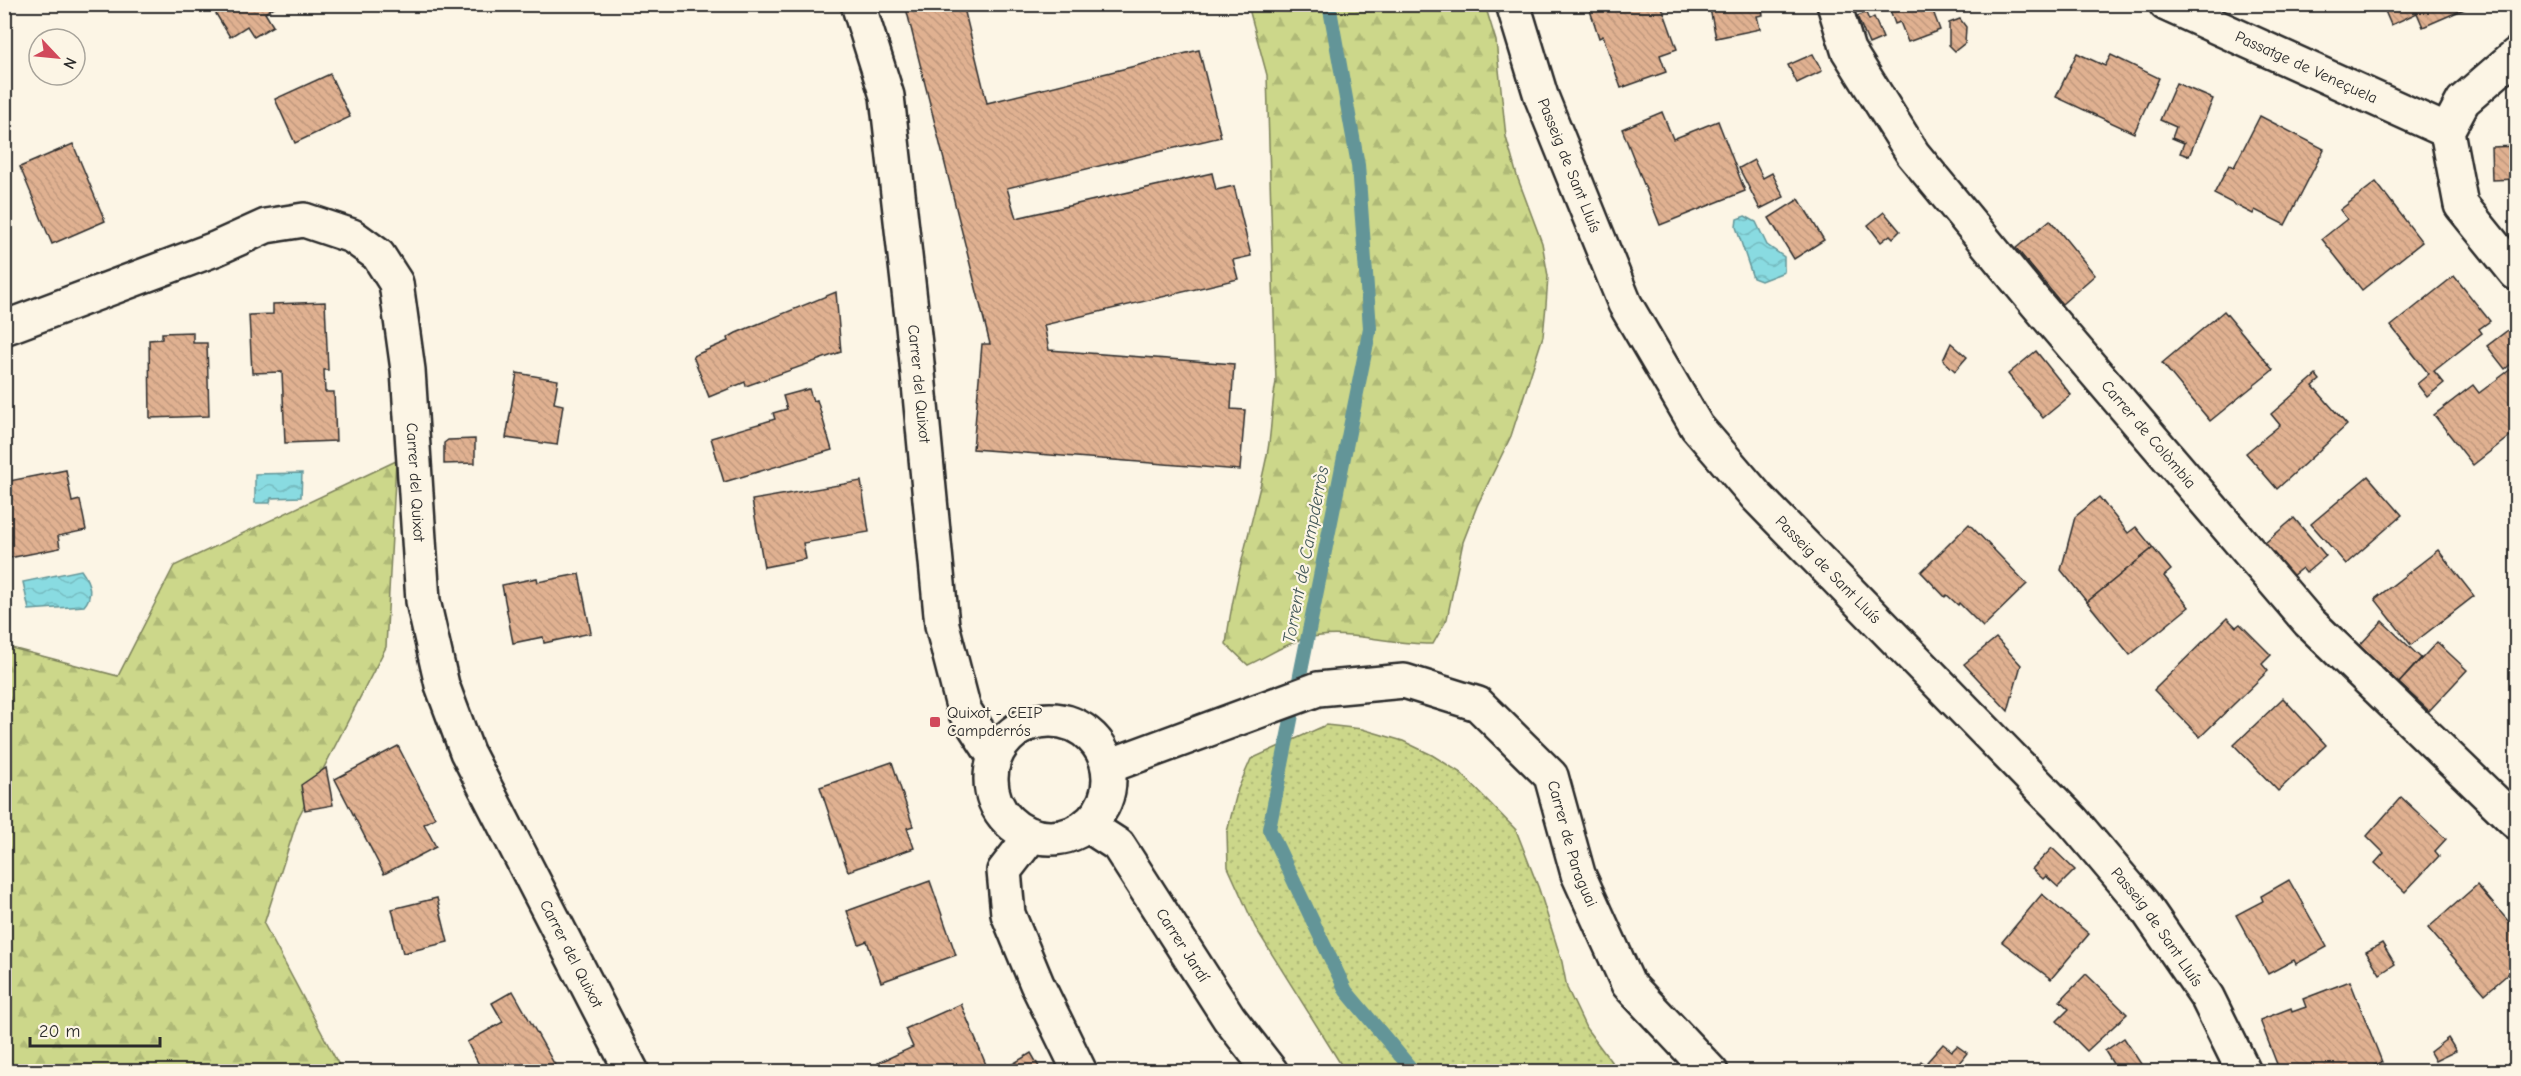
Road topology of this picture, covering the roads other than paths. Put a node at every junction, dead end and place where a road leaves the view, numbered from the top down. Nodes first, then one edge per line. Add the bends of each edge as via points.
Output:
1 (858, 4) edge
2 (1513, 4) edge
3 (1834, 4) edge
4 (2166, 4) edge
5 (2517, 55) edge
6 (2447, 131) junction
7 (2517, 273) edge
8 (4, 328) edge
9 (994, 756) junction
10 (1109, 766) junction
11 (2517, 822) edge
12 (1087, 825) junction
13 (1031, 836) junction
14 (632, 1071) edge
15 (1080, 1071) edge
16 (1271, 1071) edge
17 (1711, 1071) edge
18 (2244, 1071) edge

1 - 9 street, Carrer del Quixot via 887,96 942,625 964,710
2 - 18 street, Passeig de Sant Lluís via 1545,107 1625,304 1697,428 1757,497 2072,820 2143,904 2207,997
3 - 11 street, Carrer de Colòmbia via 1848,50 1912,154 2309,622
4 - 6 street, Passatge de Veneçuela
5 - 6 street via 2463,101
6 - 7 street via 2461,205
8 - 14 street, Carrer del Quixot via 266,226 304,220 352,236 378,255 396,283 408,370 423,601 442,685 467,752
9 - 10 street via 1007,737 1023,725 1048,719 1069,722 1088,732 1101,747
9 - 13 street via 994,798 1003,816
10 - 12 street via 1109,791 1101,810
10 - 17 street, Carrer de Paraguai via 1318,689 1404,681 1478,705 1551,776 1578,874 1628,984
12 - 13 street via 1072,835 1052,839
12 - 16 street, Carrer Jardí via 1118,845 1229,1018
13 - 15 street via 1004,871 1008,914

